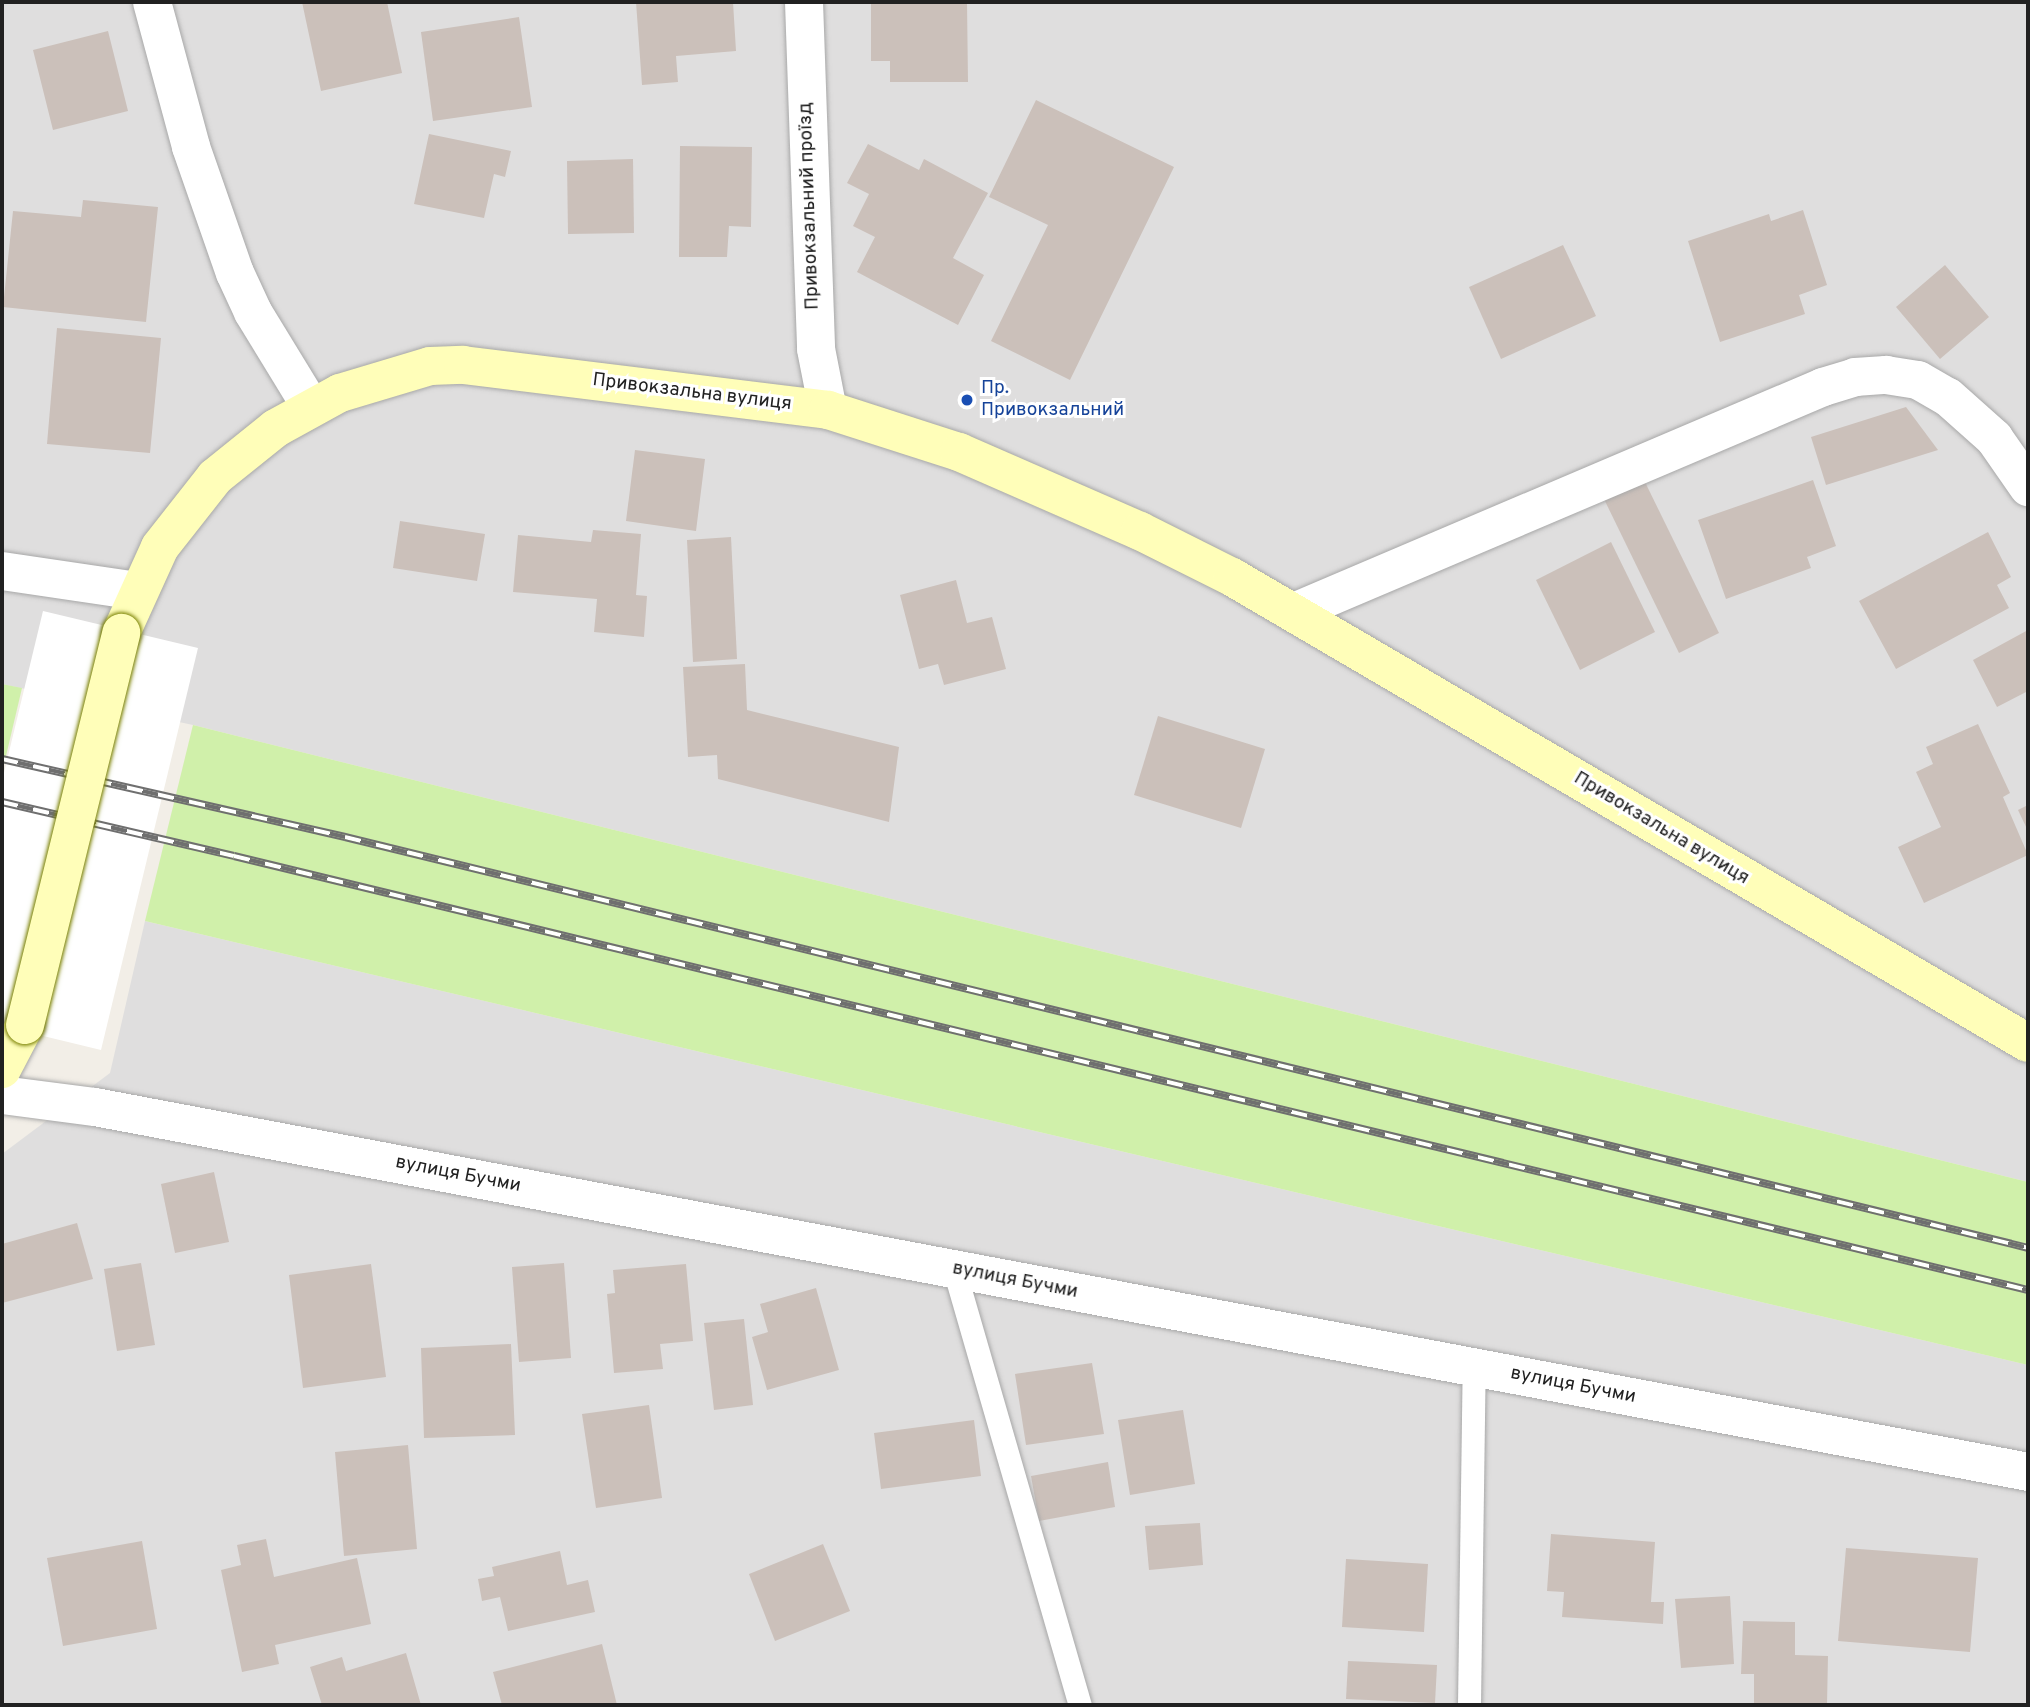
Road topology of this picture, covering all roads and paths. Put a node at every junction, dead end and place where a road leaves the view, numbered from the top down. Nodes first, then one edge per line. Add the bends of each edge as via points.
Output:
1 (152, 2) edge
2 (804, 2) edge
3 (311, 407) junction
4 (828, 410) junction
5 (2028, 486) edge
6 (2, 571) edge
7 (138, 591) junction
8 (1294, 612) junction
9 (2028, 1044) edge
10 (2, 1069) edge
11 (2, 1095) edge
12 (954, 1269) junction
13 (1474, 1367) junction
14 (2028, 1472) edge
15 (1080, 1705) edge
16 (1469, 1705) edge

1 - 3 street via 191,146 235,273 253,312
2 - 4 street, Привокзальний проїзд via 816,349
3 - 4 street, Привокзальна вулиця via 396,375 430,366 463,365
3 - 7 street, Привокзальна вулиця via 243,452 215,477 160,547
4 - 8 street, Привокзальна вулиця via 959,452 1163,542
5 - 8 street via 1994,438 1948,397 1918,380 1855,377
6 - 7 street
7 - 10 street, Привокзальна вулиця, bridge via 121,634 25,1025
8 - 9 street, Привокзальна вулиця
11 - 12 street, вулиця Бучми via 109,1109
12 - 13 street, вулиця Бучми
12 - 15 lane
13 - 14 street, вулиця Бучми
13 - 16 lane

